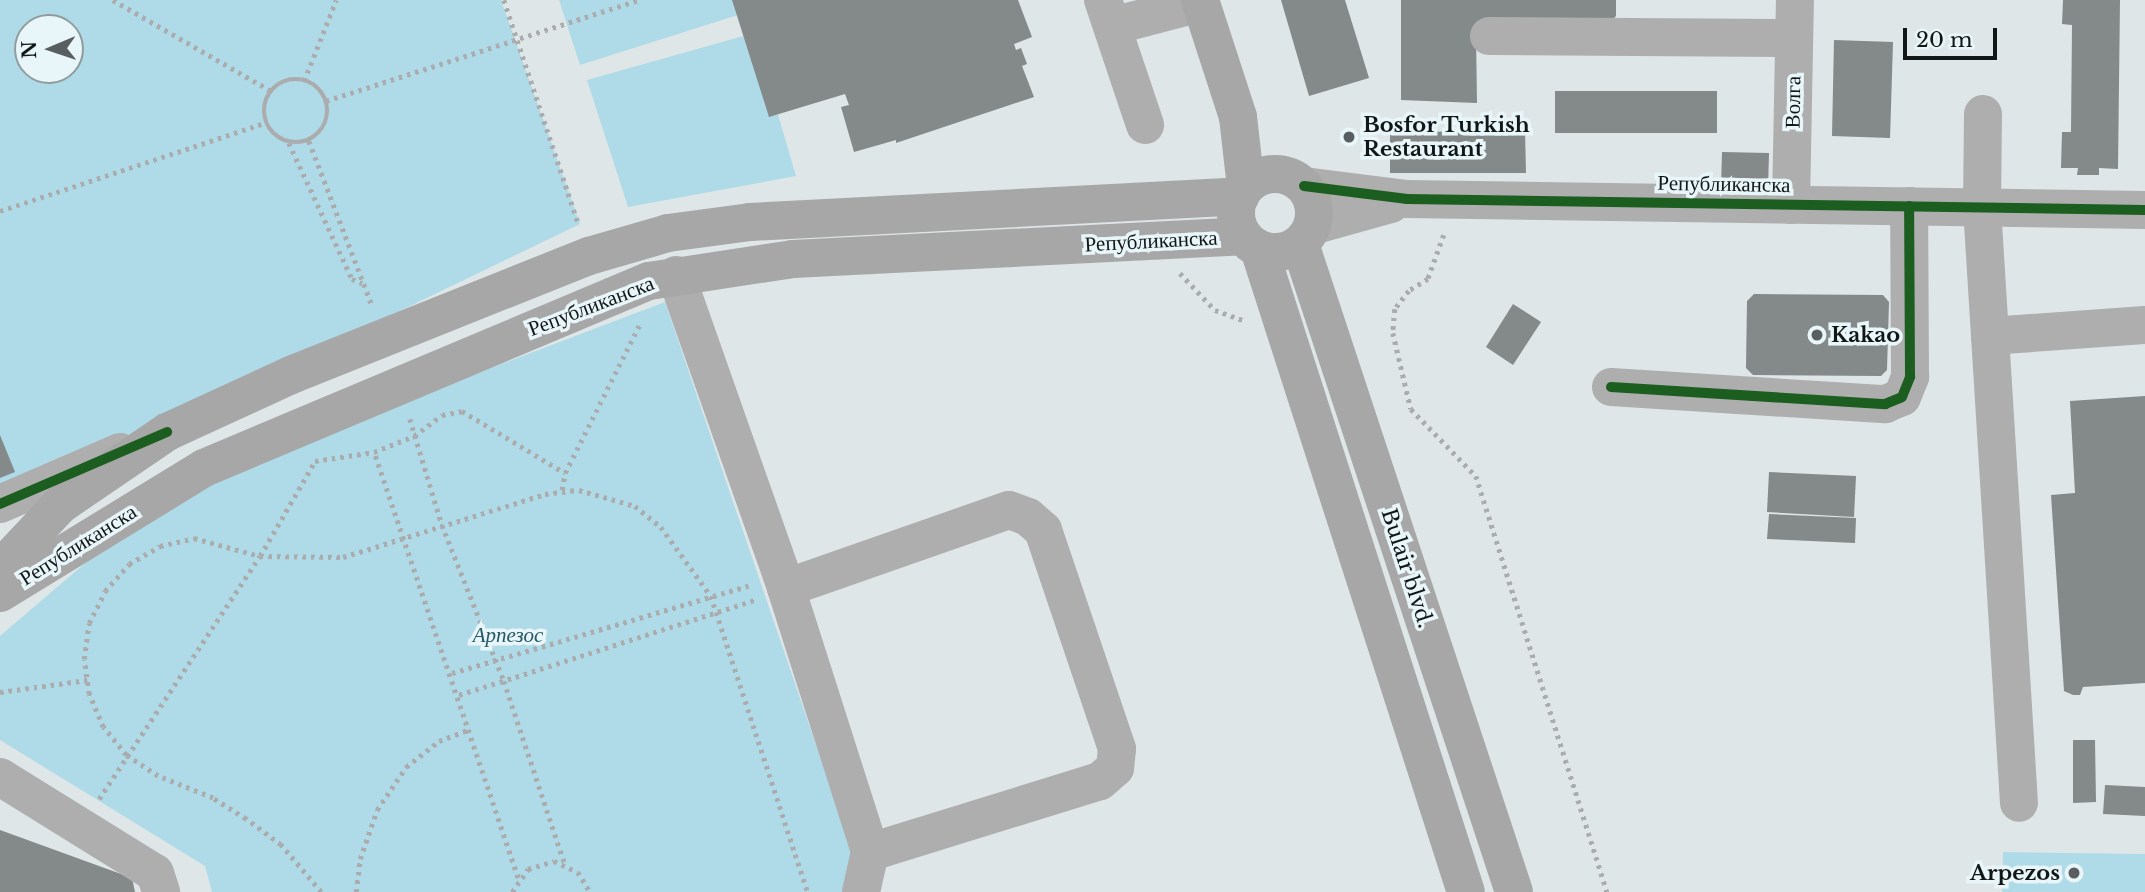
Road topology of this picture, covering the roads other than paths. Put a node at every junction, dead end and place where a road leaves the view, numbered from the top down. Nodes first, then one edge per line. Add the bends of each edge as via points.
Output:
1 (1795, 0) edge
2 (1200, 1) edge
3 (1107, 13) edge
4 (1489, 36) dead end
5 (1794, 38) junction
6 (1983, 114) dead end
7 (1145, 125) dead end
8 (1266, 185) junction
9 (1407, 199) junction
10 (1791, 205) junction
11 (1909, 206) junction
12 (1982, 207) junction
13 (2145, 210) edge
14 (668, 233) junction
15 (1306, 235) junction
16 (1251, 242) junction
17 (663, 278) junction
18 (2145, 325) edge
19 (1990, 336) junction
20 (1611, 387) dead end
21 (167, 432) junction
22 (0, 504) edge
23 (0, 569) edge
24 (768, 586) junction
25 (0, 593) edge
26 (0, 777) edge
27 (2019, 803) dead end
28 (870, 852) junction
29 (161, 892) edge
30 (861, 892) edge
31 (1465, 892) edge
32 (1514, 892) edge

1 - 5 street, Волга
2 - 3 street
2 - 8 main road
3 - 7 street
4 - 5 street
5 - 10 street, Волга
6 - 12 street
8 - 9 street, Републиканска
8 - 14 main road, Републиканска via 750,222
8 - 15 main road via 1314,205
8 - 16 main road via 1236,212
9 - 10 street, Републиканска
9 - 15 street, Републиканска
10 - 11 street, Републиканска
11 - 12 street, Републиканска
11 - 20 street via 1910,377 1902,397 1885,404
12 - 13 street, Републиканска
12 - 19 street
14 - 17 main road
14 - 21 main road, Републиканска via 589,256
15 - 16 main road via 1280,253
15 - 32 main road, Bulair blvd.
16 - 17 main road, Републиканска via 793,259
16 - 31 main road, Bulair blvd.
17 - 24 street
17 - 25 main road, Републиканска via 204,468
18 - 19 street
19 - 27 street
21 - 22 street, Републиканска
21 - 23 main road via 60,505
24 - 28 street
24 - 28 street via 1009,510 1028,517 1043,530 1118,748 1115,768 1100,781
26 - 29 street via 155,873
28 - 30 street

